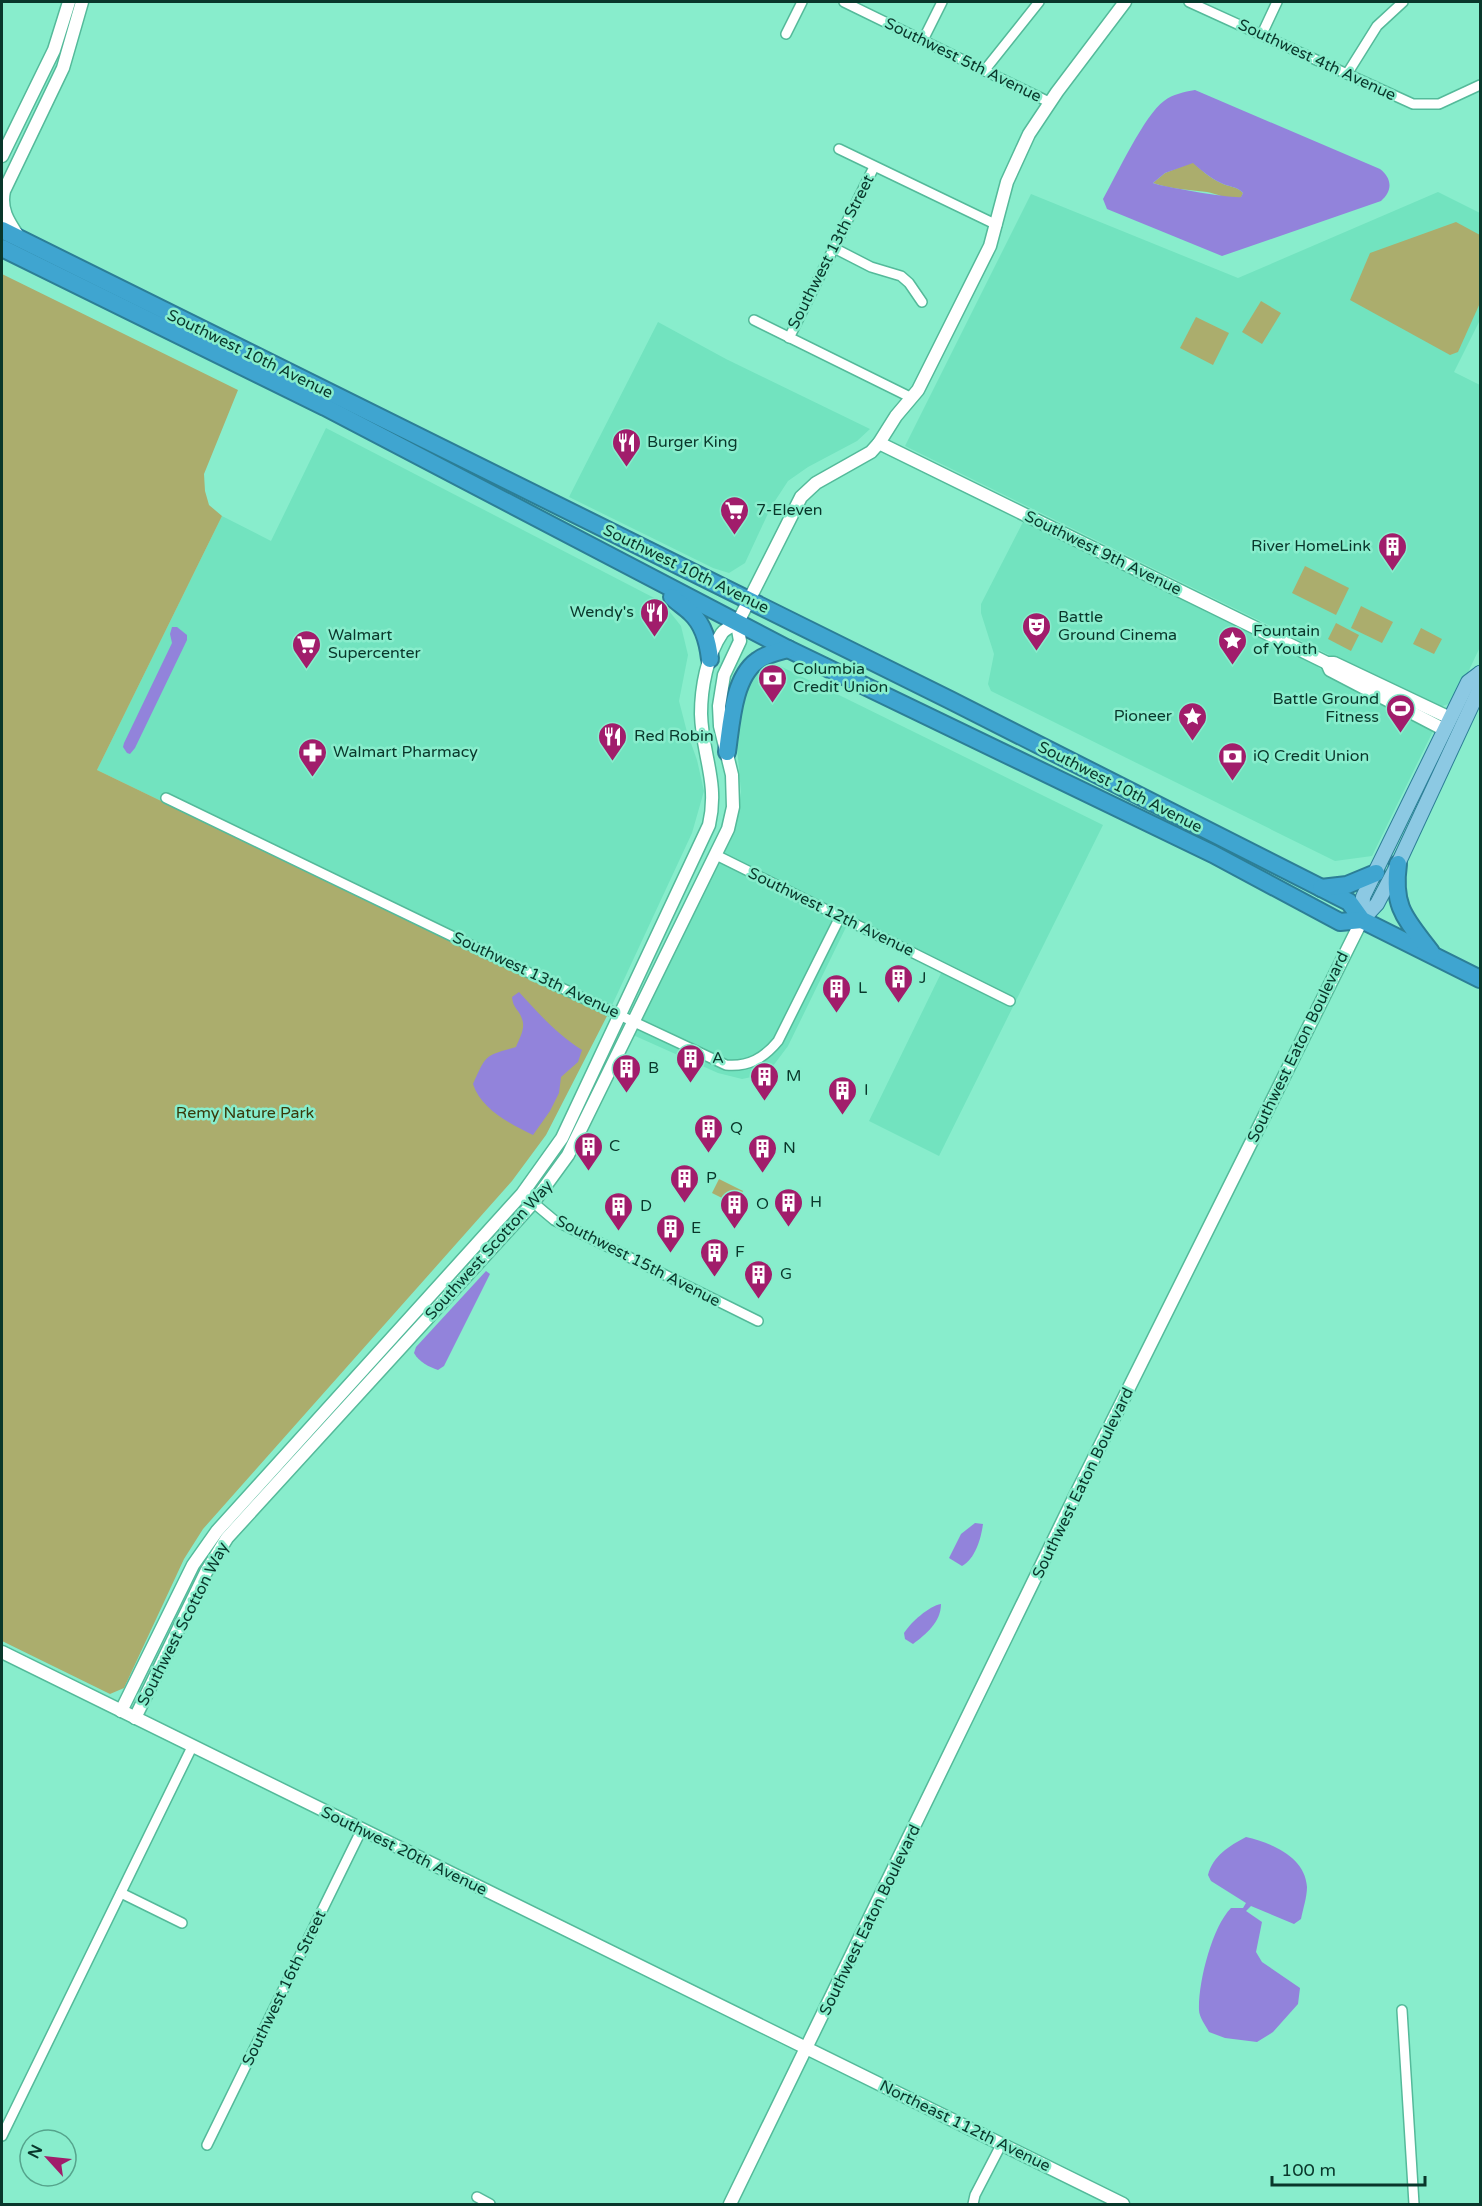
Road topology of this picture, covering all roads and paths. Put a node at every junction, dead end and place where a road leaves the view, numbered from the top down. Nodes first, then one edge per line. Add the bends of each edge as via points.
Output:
1 (69, 2) edge
2 (82, 2) edge
3 (802, 2) edge
4 (844, 2) edge
5 (942, 2) edge
6 (1039, 2) edge
7 (1125, 2) edge
8 (1189, 2) edge
9 (1277, 2) edge
10 (1403, 2) edge
11 (786, 34) dead end
12 (1262, 34) junction
13 (923, 40) junction
14 (984, 71) junction
15 (1347, 74) junction
16 (1480, 85) edge
17 (1049, 102) junction
18 (839, 149) dead end
19 (2, 156) edge
20 (874, 167) junction
21 (997, 225) junction
22 (2, 230) edge
23 (21, 240) junction
24 (2, 248) edge
25 (834, 248) junction
26 (922, 302) dead end
27 (754, 320) dead end
28 (789, 338) junction
29 (912, 398) junction
30 (879, 443) junction
31 (659, 583) junction
32 (749, 600) junction
33 (737, 624) junction
34 (788, 649) junction
35 (710, 659) junction
36 (1480, 673) edge
37 (1448, 724) junction
38 (727, 752) junction
39 (1440, 772) junction
40 (166, 798) dead end
41 (716, 855) junction
42 (1398, 864) junction
43 (1376, 873) junction
44 (1322, 888) junction
45 (840, 917) junction
46 (1362, 920) junction
47 (1433, 955) junction
48 (1480, 979) edge
49 (1010, 1001) dead end
50 (620, 1014) junction
51 (635, 1021) junction
52 (522, 1194) junction
53 (533, 1203) junction
54 (758, 1321) dead end
55 (265, 1476) junction
56 (276, 1485) junction
57 (2, 1652) edge
58 (121, 1711) junction
59 (135, 1718) junction
60 (192, 1747) junction
61 (361, 1831) junction
62 (121, 1893) junction
63 (182, 1923) dead end
64 (1402, 2010) dead end
65 (808, 2048) junction
66 (2, 2136) edge
67 (207, 2145) dead end
68 (1001, 2145) junction
69 (477, 2198) dead end
70 (490, 2205) edge
71 (730, 2205) edge
72 (973, 2205) edge
73 (1123, 2205) edge
74 (1414, 2205) edge

1 - 19 street via 54,50
2 - 23 street via 63,68 4,191 3,210
3 - 11 street
4 - 13 street, Southwest 5th Avenue
5 - 13 street
6 - 14 street
7 - 17 street, Southwest Scotton Way
8 - 12 street, Southwest 4th Avenue
9 - 12 street
10 - 15 street via 1377,26
12 - 15 street, Southwest 4th Avenue
13 - 14 street, Southwest 5th Avenue
14 - 17 street, Southwest 5th Avenue
15 - 16 street, Southwest 4th Avenue via 1413,104 1439,104
17 - 21 street, Southwest Scotton Way via 1012,166
18 - 20 street
20 - 21 street
20 - 25 street, Southwest 13th Street
21 - 29 street, Southwest Scotton Way
22 - 23 highway, Southwest 10th Avenue
23 - 32 highway, Southwest 10th Avenue
24 - 31 highway, Southwest 10th Avenue via 325,407
25 - 26 street via 871,267 901,276
25 - 28 street, Southwest 13th Street
27 - 28 street
28 - 29 street
29 - 30 street, Southwest Scotton Way
30 - 32 street, Southwest Scotton Way via 801,497
30 - 37 street, Southwest 9th Avenue via 1327,663 1334,663
31 - 33 highway, Southwest 10th Avenue
31 - 35 highway via 696,618
32 - 33 street, Southwest Scotton Way
32 - 44 highway, Southwest 10th Avenue
33 - 34 highway, Southwest 10th Avenue
33 - 35 street, Southwest Scotton Way via 723,632
33 - 38 street, Southwest Scotton Way via 740,641 724,675 719,706
34 - 38 highway via 766,656 750,668 735,699
34 - 46 highway, Southwest 10th Avenue via 1213,854 1340,922
35 - 50 street, Southwest Scotton Way via 701,714 712,775 711,817
36 - 37 main road, Southwest Eaton Boulevard via 1468,682
36 - 39 main road, Southwest Eaton Boulevard via 1479,690
37 - 39 main road via 1453,729 1443,751
37 - 43 main road, Southwest Eaton Boulevard
38 - 41 street, Southwest Scotton Way via 733,807
39 - 42 main road, Southwest Eaton Boulevard
40 - 50 street, Southwest 13th Avenue
41 - 45 street, Southwest 12th Avenue
41 - 51 street, Southwest Scotton Way
42 - 46 main road, Southwest Eaton Boulevard via 1377,904
42 - 47 highway via 1397,901
43 - 44 highway via 1347,885
43 - 46 main road, Southwest Eaton Boulevard via 1363,897
44 - 46 highway, Southwest 10th Avenue via 1349,902
45 - 49 street, Southwest 12th Avenue
45 - 51 street, Southwest 13th Avenue via 778,1041 764,1056 749,1064 726,1065
46 - 47 highway, Southwest 10th Avenue
46 - 65 street, Southwest Eaton Boulevard
47 - 48 highway, Southwest 10th Avenue
50 - 51 street, Southwest 13th Avenue
50 - 52 street, Southwest Scotton Way via 562,1138
51 - 53 street, Southwest Scotton Way via 568,1155
52 - 53 street, Southwest 15th Avenue
52 - 55 street, Southwest Scotton Way
53 - 54 street, Southwest 15th Avenue via 554,1221
53 - 56 street, Southwest Scotton Way
55 - 56 street
55 - 58 street, Southwest Scotton Way via 203,1549
56 - 59 street, Southwest Scotton Way via 221,1548 206,1572
57 - 58 street, Southwest 20th Avenue
58 - 59 street, Southwest 20th Avenue
59 - 60 street, Southwest 20th Avenue
60 - 61 street, Southwest 20th Avenue
60 - 62 street
61 - 65 street, Southwest 20th Avenue
61 - 67 street, Southwest 16th Street
62 - 63 street
62 - 66 street
64 - 74 street
65 - 68 street, Northeast 112th Avenue
65 - 71 street, Southwest Eaton Boulevard
68 - 72 street
68 - 73 street, Northeast 112th Avenue
69 - 70 street

